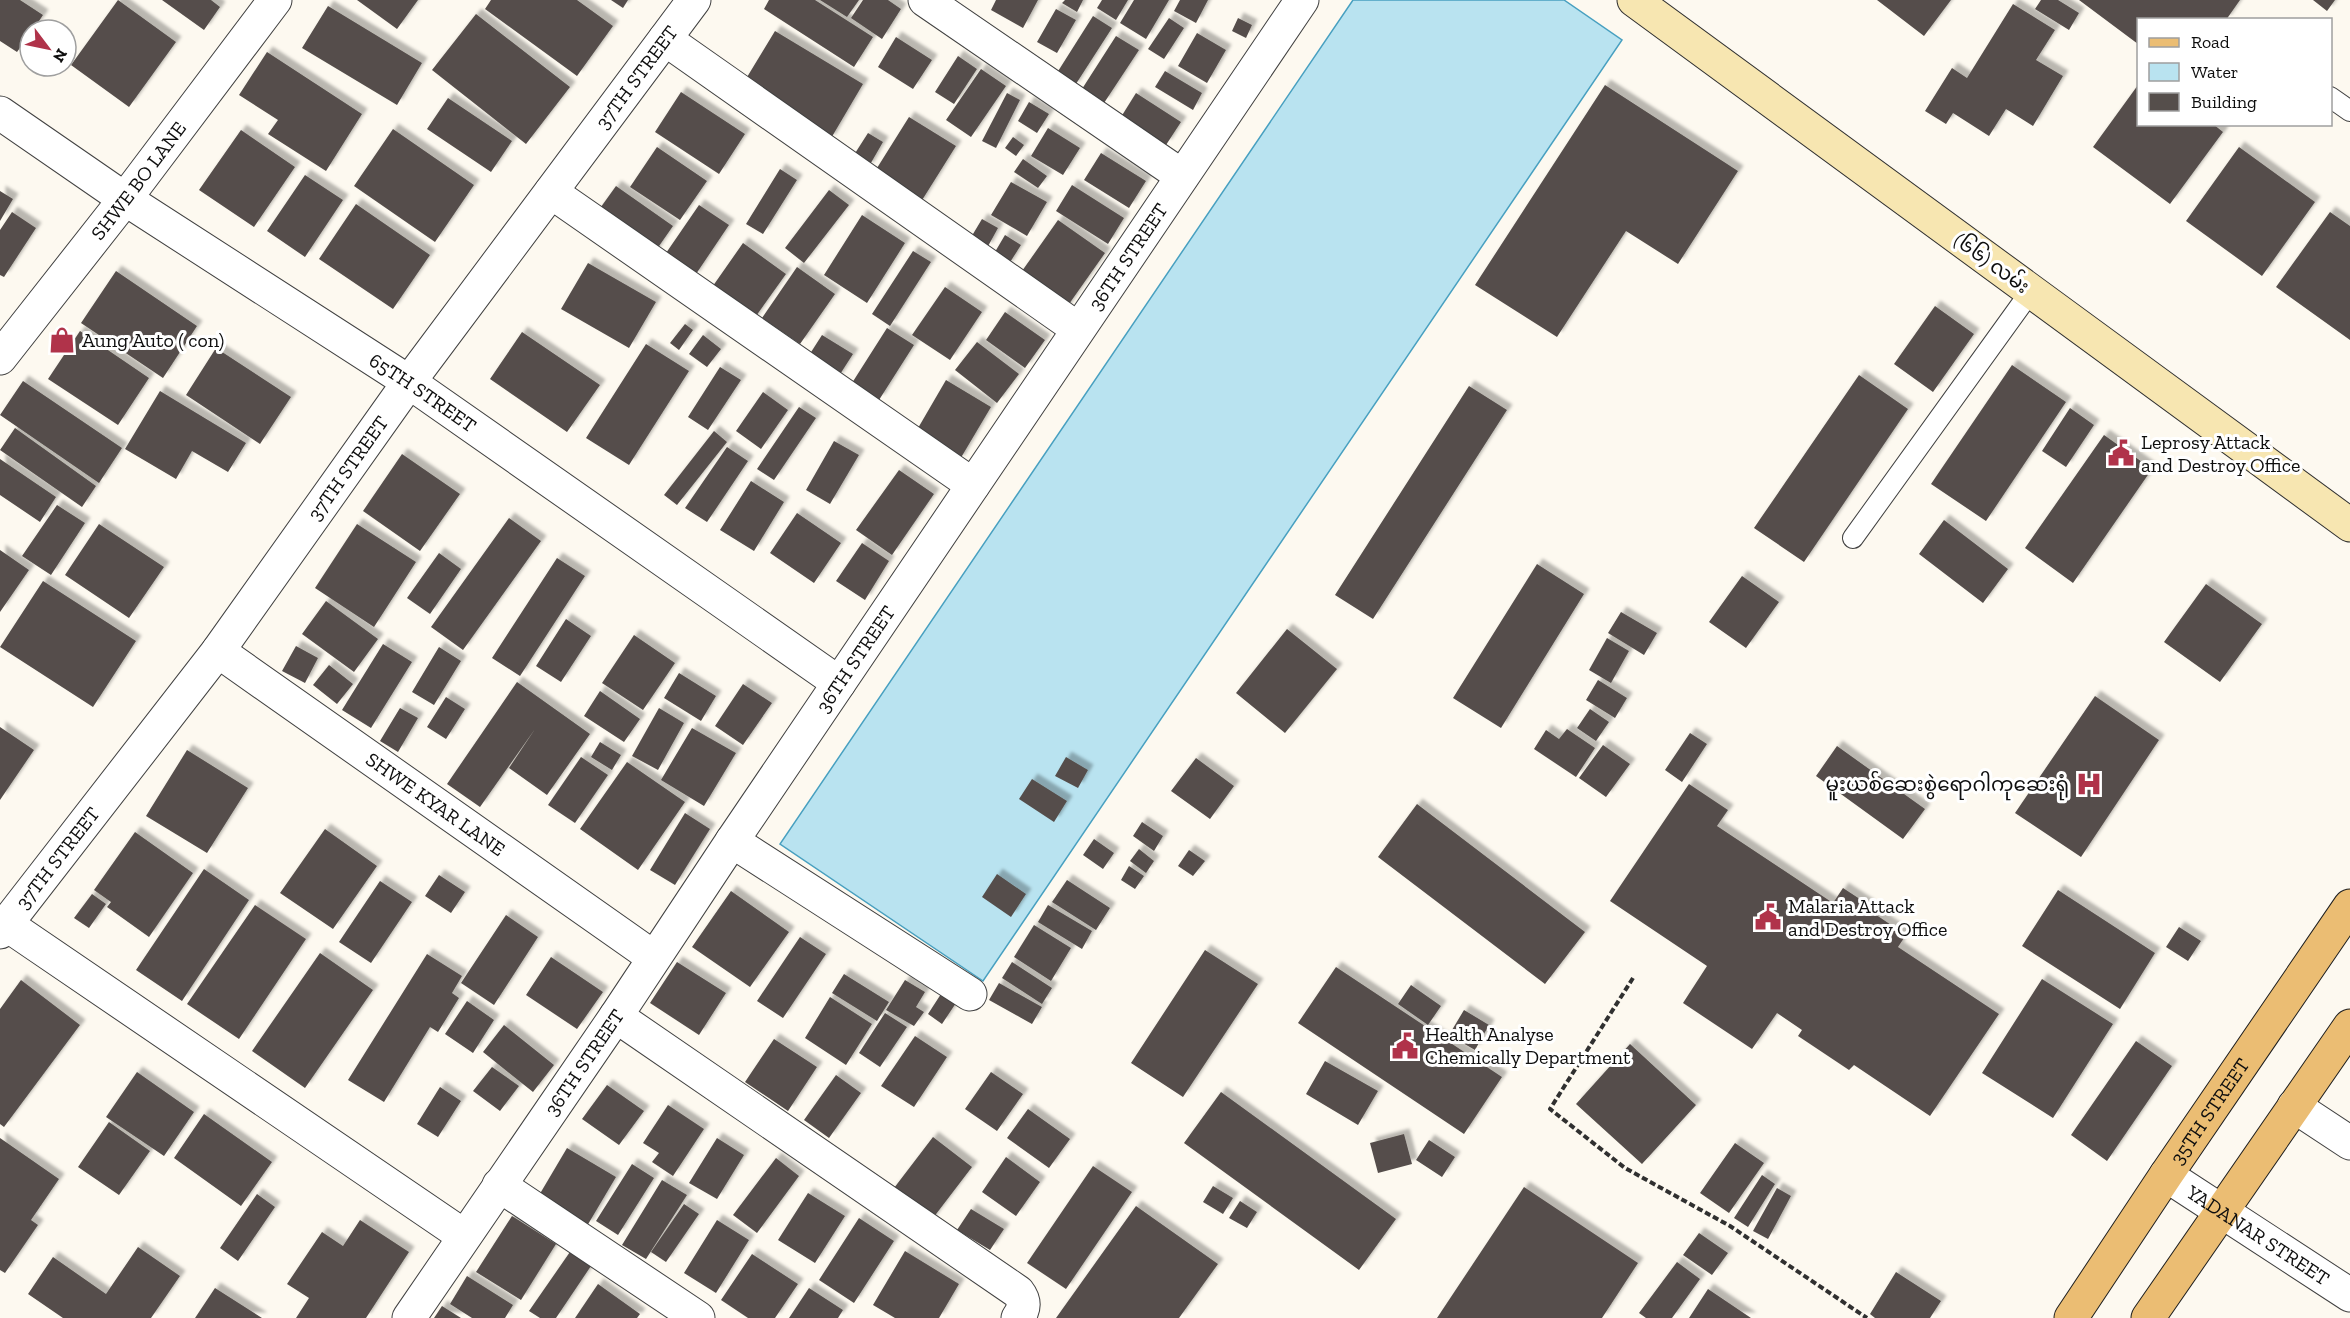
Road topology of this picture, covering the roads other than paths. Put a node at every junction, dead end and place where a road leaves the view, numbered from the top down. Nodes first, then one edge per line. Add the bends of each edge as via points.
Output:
1 (275, 0) edge
2 (694, 0) edge
3 (925, 0) edge
4 (1634, 0) edge
5 (1287, 5) edge
6 (665, 39) junction
7 (2332, 98) edge
8 (2350, 111) edge
9 (0, 113) edge
10 (1182, 176) junction
11 (551, 192) junction
12 (125, 199) junction
13 (2031, 291) junction
14 (1078, 329) junction
15 (0, 358) edge
16 (409, 382) junction
17 (973, 485) junction
18 (2350, 525) edge
19 (1853, 538) dead end
20 (218, 651) junction
21 (838, 683) junction
22 (732, 841) junction
23 (2350, 906) edge
24 (3, 928) edge
25 (653, 957) junction
26 (970, 994) dead end
27 (616, 1016) junction
28 (2350, 1026) edge
29 (2294, 1106) junction
30 (2350, 1143) edge
31 (2166, 1175) junction
32 (499, 1185) junction
33 (2222, 1211) junction
34 (464, 1236) junction
35 (2350, 1294) edge
36 (1021, 1309) edge
37 (409, 1318) edge
38 (698, 1318) edge
39 (2071, 1318) edge
40 (2148, 1318) edge

1 - 12 street, SHWE BO LANE
2 - 6 street, 37TH STREET
3 - 10 street
4 - 13 street, (၆၆) လမ်း
5 - 10 street, 36TH STREET
6 - 11 street, 37TH STREET
6 - 14 street
7 - 8 lane
9 - 12 street, 65TH STREET
10 - 14 street, 36TH STREET
11 - 16 street, 37TH STREET
11 - 17 street
12 - 15 street, SHWE BO LANE
12 - 16 street, 65TH STREET
13 - 18 street, (၆၆) လမ်း
13 - 19 lane
14 - 17 street, 36TH STREET
16 - 20 street, 37TH STREET
16 - 21 street, 65TH STREET
17 - 21 street, 36TH STREET
20 - 24 street, 37TH STREET
20 - 25 street, SHWE KYAR LANE
21 - 22 street, 36TH STREET
22 - 25 street, 36TH STREET
22 - 26 street
23 - 31 main road, 35TH STREET
24 - 34 street
25 - 27 street, 36TH STREET
27 - 32 street, 36TH STREET
27 - 36 street via 1018,1292
28 - 29 main road
29 - 30 street
29 - 33 main road
31 - 33 street, YADANAR STREET
31 - 39 main road, 35TH STREET
32 - 34 street, 36TH STREET
32 - 38 street
33 - 35 street, YADANAR STREET
33 - 40 main road
34 - 37 street, 36TH STREET

